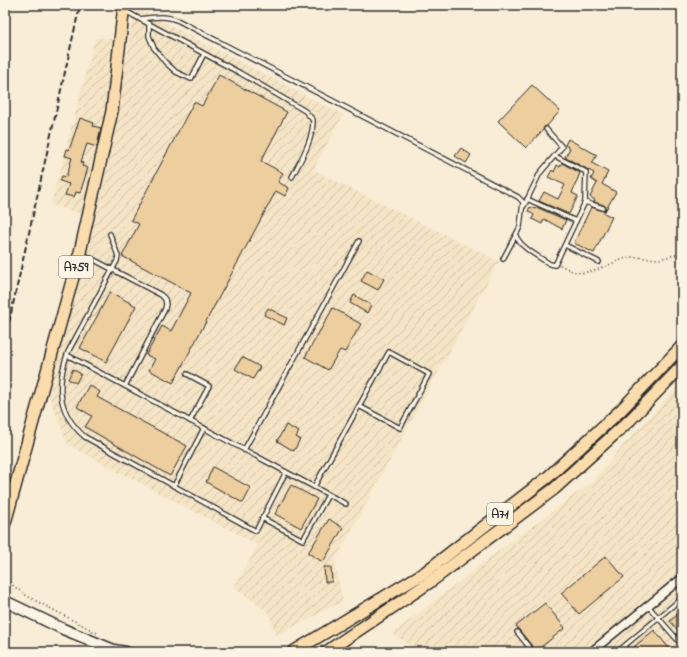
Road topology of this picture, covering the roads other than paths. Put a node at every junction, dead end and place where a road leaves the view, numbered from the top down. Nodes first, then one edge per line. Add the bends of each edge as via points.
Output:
1 (124, 8) edge
2 (140, 19) junction
3 (148, 24) junction
4 (204, 54) junction
5 (546, 129) dead end
6 (555, 156) junction
7 (292, 177) dead end
8 (527, 199) junction
9 (585, 202) junction
10 (523, 208) junction
11 (603, 208) dead end
12 (576, 221) junction
13 (110, 234) dead end
14 (516, 236) junction
15 (359, 241) dead end
16 (565, 245) junction
17 (80, 252) junction
18 (503, 259) dead end
19 (599, 262) dead end
20 (113, 268) junction
21 (682, 346) edge
22 (67, 355) junction
23 (682, 366) edge
24 (187, 374) dead end
25 (125, 386) junction
26 (359, 406) junction
27 (190, 421) junction
28 (204, 428) junction
29 (244, 450) junction
30 (286, 472) junction
31 (174, 486) junction
32 (314, 487) junction
33 (328, 495) junction
34 (346, 504) dead end
35 (262, 518) junction
36 (5, 523) edge
37 (682, 578) edge
38 (682, 598) edge
39 (5, 601) edge
40 (648, 606) junction
41 (658, 618) junction
42 (517, 632) dead end
43 (682, 645) edge
44 (115, 651) edge
45 (126, 652) edge
46 (294, 652) edge
47 (326, 652) edge
48 (533, 652) edge
49 (591, 652) edge
50 (617, 652) edge

1 - 2 lane
1 - 17 main road, A759 via 112,111
2 - 3 lane
2 - 10 lane via 162,17 179,21 518,197 523,202
3 - 4 lane
3 - 4 lane via 154,48 176,72 191,79
4 - 7 lane via 305,111 313,120 308,145
5 - 6 lane via 562,147
6 - 8 lane via 540,173
6 - 9 lane via 586,172
8 - 10 lane
8 - 12 lane
9 - 11 lane
9 - 12 lane
10 - 14 lane
12 - 16 lane
13 - 20 lane via 118,256
14 - 16 lane via 518,241 555,265
14 - 18 lane
15 - 29 lane
16 - 19 lane
17 - 20 lane
17 - 36 main road, A759
20 - 22 lane
20 - 25 lane via 161,295 166,304 162,317
21 - 46 main road, A71 via 620,410 548,477 424,573
22 - 25 lane
22 - 31 lane via 60,388 63,405 77,430 85,437
23 - 47 main road, A71 via 630,420 554,489 430,582
24 - 27 lane via 209,386
25 - 27 lane
26 - 26 lane via 389,352 429,374 400,428
26 - 32 lane
27 - 28 lane
28 - 29 lane
28 - 31 lane
29 - 30 lane
30 - 32 lane
30 - 35 lane
31 - 35 lane via 256,531
32 - 33 lane
33 - 34 lane
33 - 35 lane via 303,540
37 - 40 street
38 - 41 lane
39 - 44 main road
40 - 41 lane
40 - 49 street
41 - 43 lane
41 - 50 lane
42 - 48 lane
44 - 45 main road

